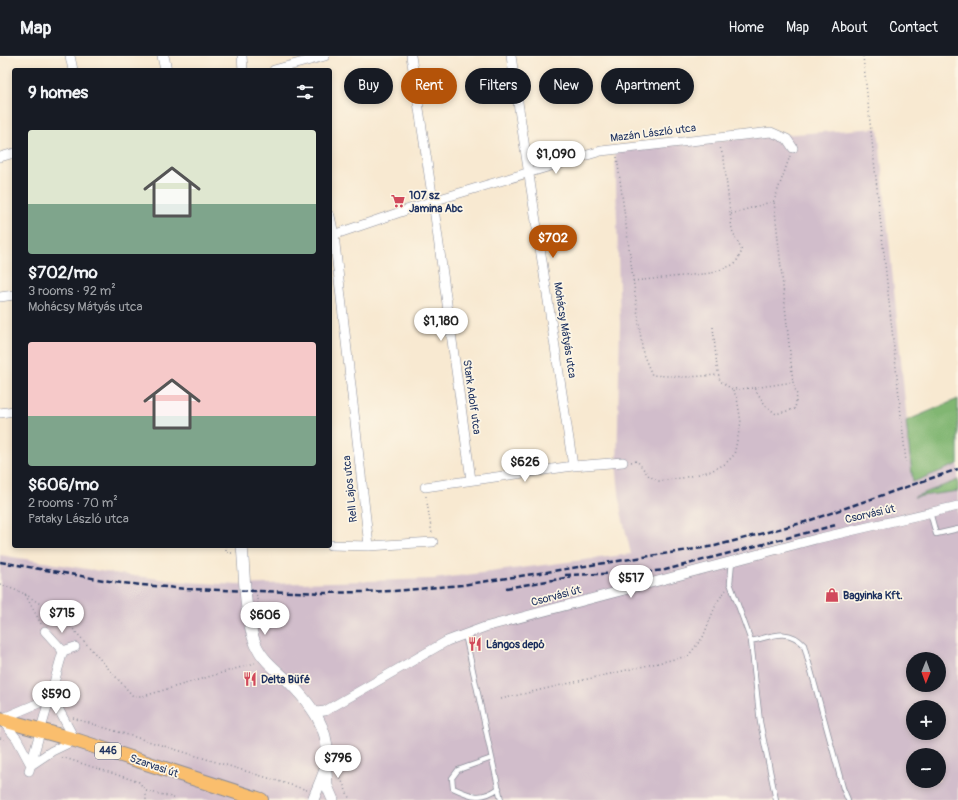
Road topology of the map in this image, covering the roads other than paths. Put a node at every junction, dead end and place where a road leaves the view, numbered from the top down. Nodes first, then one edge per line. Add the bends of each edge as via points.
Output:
1 (70, 56) edge
2 (163, 56) edge
3 (242, 56) edge
4 (325, 56) edge
5 (410, 56) edge
6 (511, 56) edge
7 (302, 66) edge
8 (73, 68) edge
9 (166, 68) edge
10 (244, 68) edge
11 (288, 68) edge
12 (793, 148) road end
13 (12, 154) edge
14 (0, 158) edge
15 (529, 172) junction
16 (433, 201) junction
17 (332, 235) edge
18 (12, 295) edge
19 (0, 297) edge
20 (12, 411) edge
21 (0, 413) edge
22 (623, 462) road end
23 (573, 466) junction
24 (471, 480) junction
25 (424, 487) road end
26 (958, 506) edge
27 (930, 512) junction
28 (958, 529) edge
29 (433, 542) road end
30 (332, 545) edge
31 (369, 546) junction
32 (243, 550) edge
33 (732, 561) junction
34 (45, 630) road end
35 (465, 634) junction
36 (750, 641) junction
37 (75, 647) dead end
38 (63, 651) junction
39 (51, 695) junction
40 (316, 712) junction
41 (0, 719) edge
42 (41, 730) junction
43 (75, 740) junction
44 (492, 758) junction
45 (326, 767) junction
46 (30, 768) junction
47 (499, 788) junction
48 (314, 796) edge
49 (262, 800) edge
50 (333, 800) edge
51 (501, 800) edge
52 (776, 800) edge
53 (848, 800) edge

1 - 8 street
2 - 9 street
3 - 10 street
4 - 7 street
5 - 16 street, Stark Adolf utca
6 - 15 street, Mohácsy Mátyás utca
7 - 11 street
12 - 15 street, Mazán László utca via 787,139 771,132 601,151
13 - 14 street
15 - 16 street, Mazán László utca
15 - 23 street, Mohácsy Mátyás utca
16 - 17 street, Mazán László utca
16 - 24 street, Stark Adolf utca
17 - 31 street, Rell Lajos utca
18 - 19 street
20 - 21 street
22 - 23 street
23 - 24 street
24 - 25 street
26 - 27 street, Csorvási út
27 - 28 lane via 936,534
27 - 33 street, Csorvási út
29 - 31 street
30 - 31 street
32 - 40 street via 250,626 256,645 266,660
33 - 35 street, Csorvási út
33 - 36 lane via 730,583
34 - 38 street
35 - 40 street, Csorvási út via 325,711
35 - 44 lane
36 - 52 lane via 760,722
36 - 53 lane via 786,633 796,637 804,645
37 - 38 street
38 - 39 street
39 - 41 street
39 - 42 street
39 - 43 street
40 - 45 street via 326,739
41 - 42 main road, Szarvasi út / 446
41 - 46 street via 21,745
42 - 43 main road, Szarvasi út / 446
42 - 46 street
43 - 46 street via 47,754
43 - 49 main road, Szarvasi út / 446
44 - 47 lane
44 - 47 lane via 458,770 452,778 453,788 481,798 491,795
45 - 48 street
45 - 50 street via 327,786
47 - 51 lane

